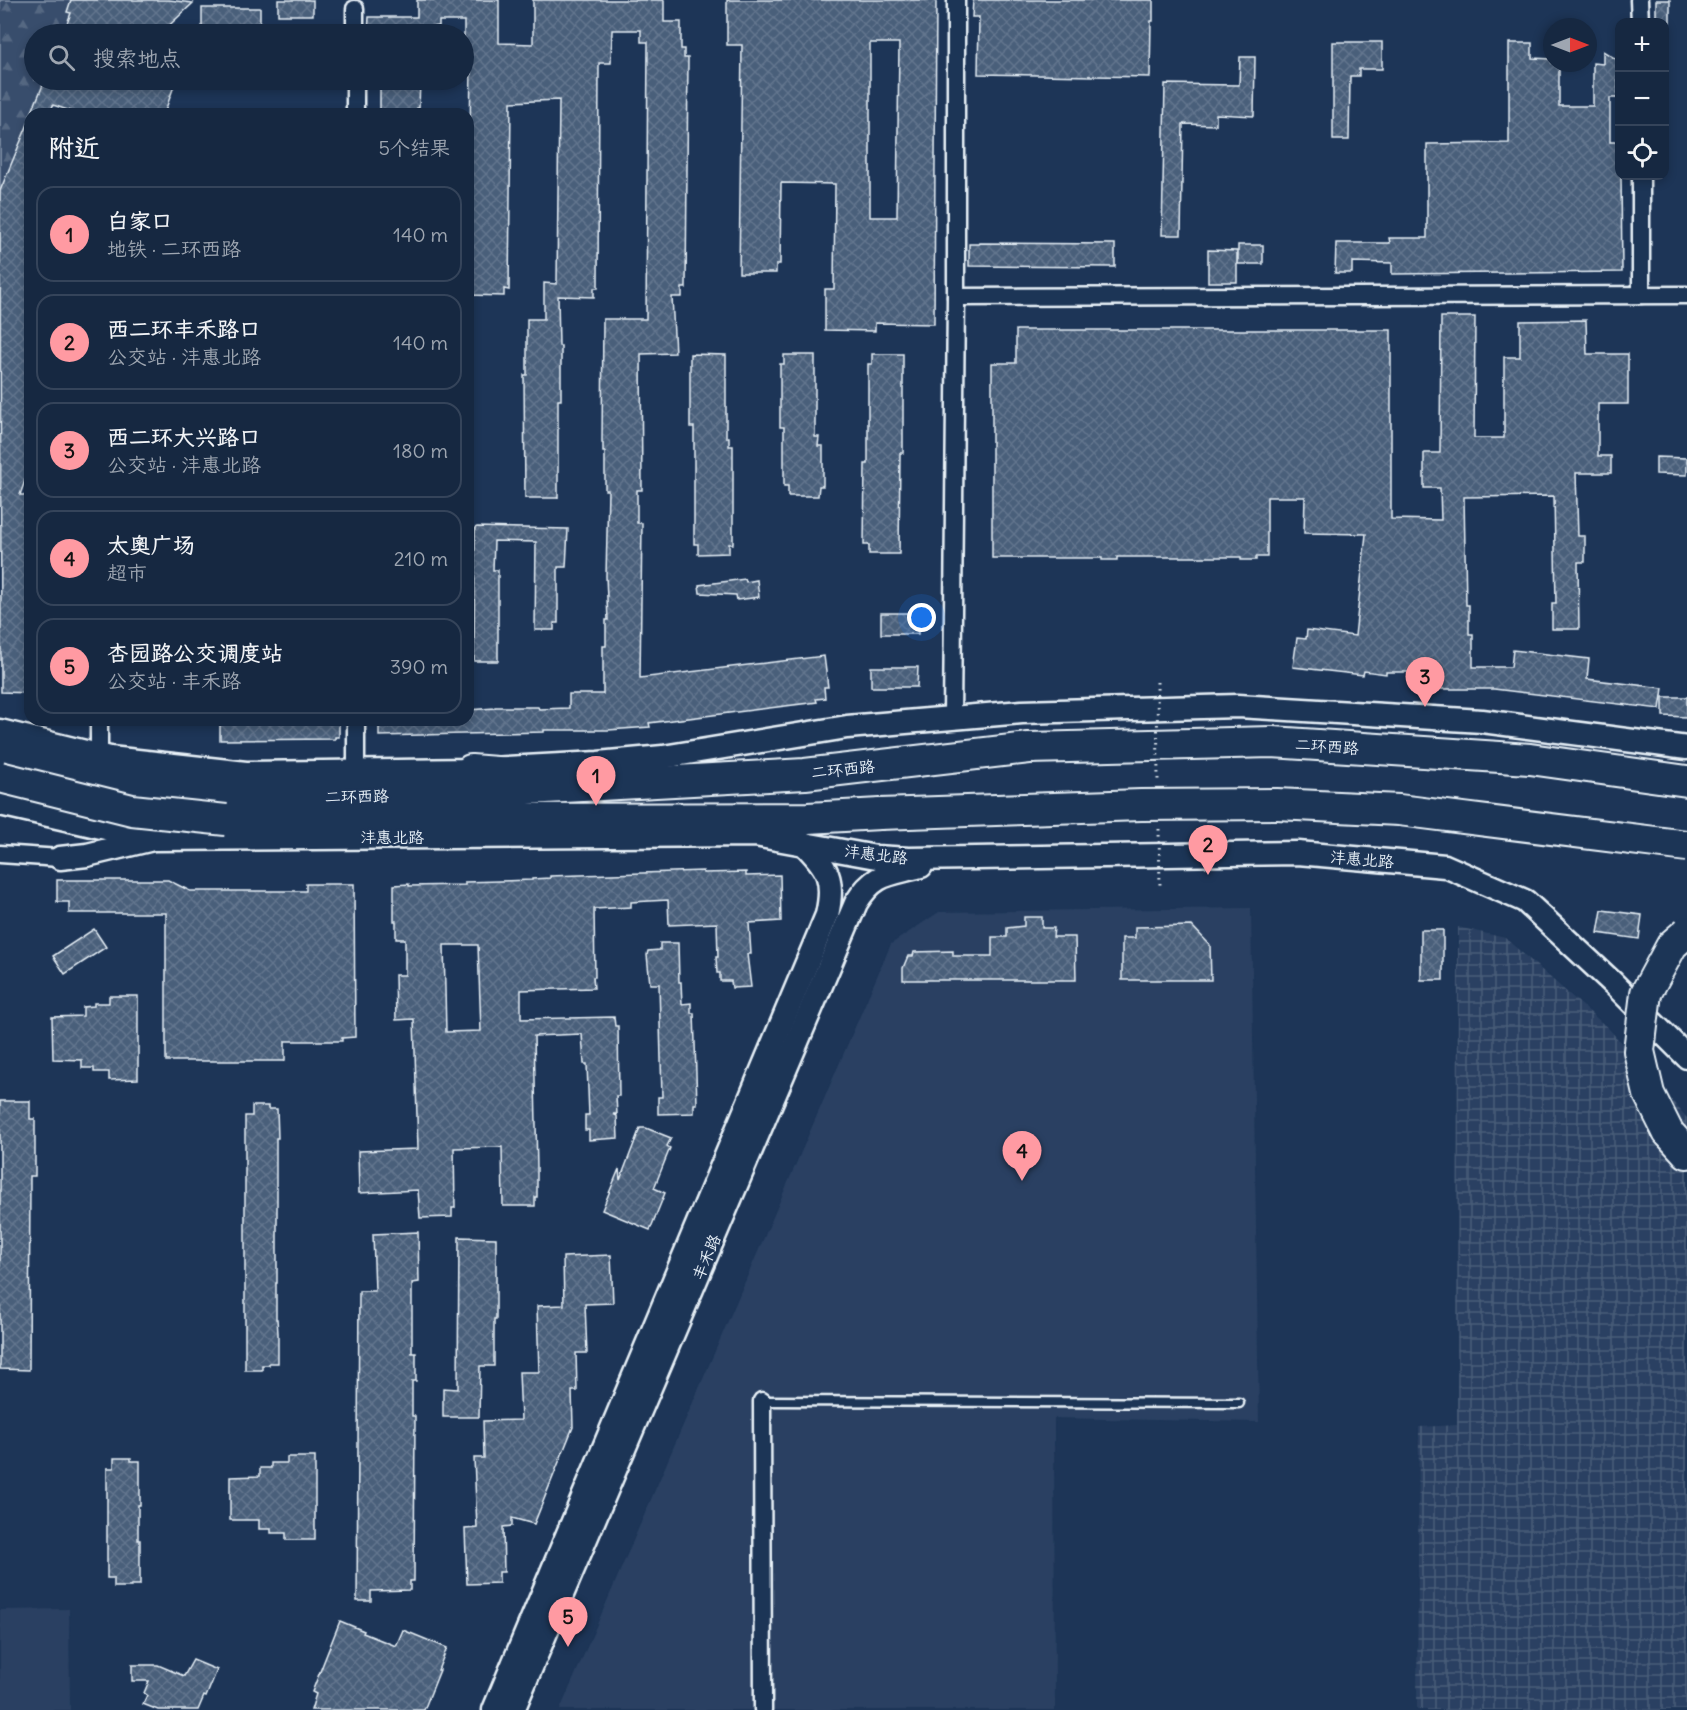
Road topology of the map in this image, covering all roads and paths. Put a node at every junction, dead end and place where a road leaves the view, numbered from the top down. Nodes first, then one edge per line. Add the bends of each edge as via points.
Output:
1 (956, 0) edge
2 (1639, 0) edge
3 (355, 9) dead end
4 (1640, 18) edge
5 (355, 24) edge
6 (355, 90) edge
7 (355, 108) edge
8 (1641, 180) edge
9 (1641, 295) junction
10 (1687, 295) edge
11 (956, 297) junction
12 (952, 718) junction
13 (99, 726) edge
14 (356, 726) edge
15 (0, 731) edge
16 (1687, 748) edge
17 (0, 753) edge
18 (99, 755) junction
19 (1530, 759) junction
20 (471, 770) junction
21 (356, 771) junction
22 (1687, 772) edge
23 (0, 777) edge
24 (1687, 781) edge
25 (644, 783) junction
26 (0, 804) edge
27 (56, 816) junction
28 (805, 830) junction
29 (755, 834) joint
30 (154, 839) junction
31 (1687, 846) edge
32 (0, 854) edge
33 (60, 858) junction
34 (950, 858) junction
35 (1687, 932) edge
36 (1687, 1057) edge
37 (1687, 1153) edge
38 (762, 1401) joint
39 (1239, 1402) dead end
40 (494, 1710) edge
41 (513, 1710) edge
42 (763, 1710) edge

1 - 11 street
2 - 4 street
3 - 5 street
6 - 7 street
8 - 9 street
9 - 10 street
9 - 11 street
11 - 12 street
12 - 16 main road via 1022,712 1238,706 1482,721
12 - 20 main road via 847,727 663,757
13 - 18 street
14 - 21 street
15 - 18 main road
17 - 25 highway, 二环西路 via 143,787 266,798
18 - 21 main road via 246,773
19 - 22 highway
19 - 24 highway, 二环西路
19 - 25 highway, 二环西路 via 1272,742 1029,748 805,774
20 - 21 main road
20 - 25 highway
23 - 28 highway, 二环西路, bridge via 132,810 226,820
26 - 27 main road, 沣惠北路
27 - 30 main road, 沣惠北路
27 - 33 main road via 73,829 76,839 68,854
28 - 29 highway
28 - 31 highway, 二环西路, bridge via 880,814 1277,804 1399,810
28 - 34 main road, 沣惠北路 via 876,857
28 - 40 main road, 丰禾路 via 827,873 831,892 827,915
29 - 30 main road, 沣惠北路
30 - 33 main road
32 - 33 street
34 - 36 main road, 沣惠北路 via 1298,853 1445,866 1525,901
34 - 41 main road, 丰禾路 via 883,875 865,889 856,903
35 - 37 highway, bridge via 1672,945 1646,993 1639,1051 1649,1094 1668,1132
38 - 39 lane
38 - 42 street

